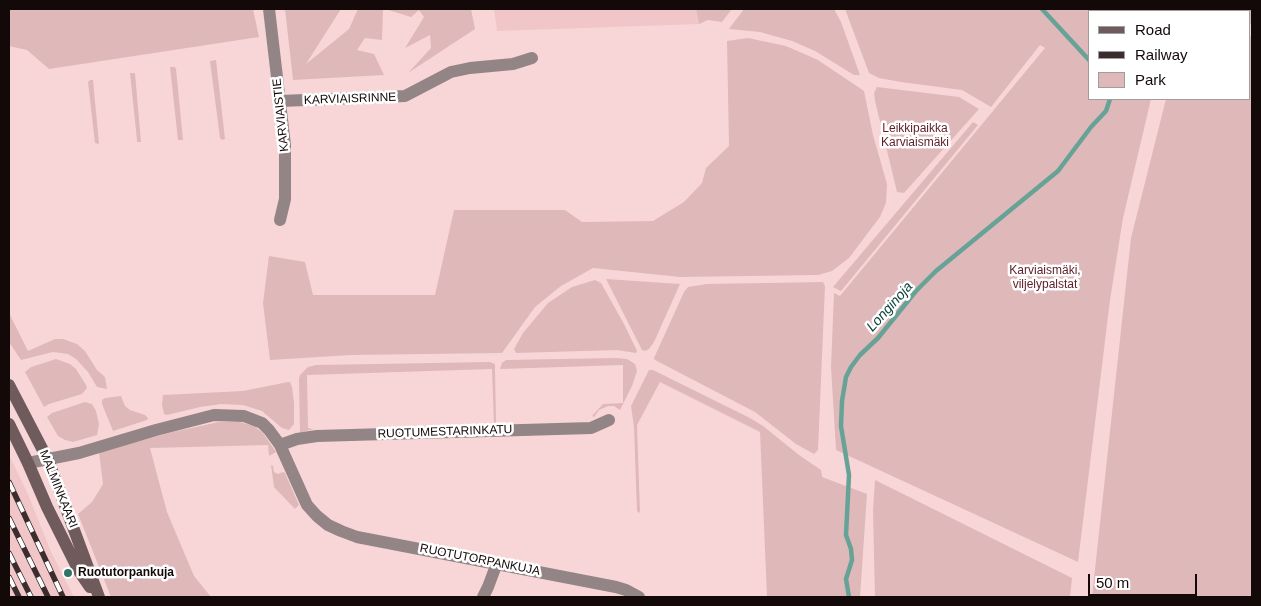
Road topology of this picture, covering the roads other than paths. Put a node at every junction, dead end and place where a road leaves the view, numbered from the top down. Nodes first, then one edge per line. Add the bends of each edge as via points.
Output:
1 (269, 9) edge
2 (532, 58) dead end
3 (280, 101) junction
4 (280, 220) dead end
5 (9, 385) edge
6 (609, 420) dead end
7 (9, 424) edge
8 (280, 445) junction
9 (48, 460) junction
10 (28, 463) junction
11 (497, 563) junction
12 (637, 596) edge
13 (98, 597) edge
14 (483, 597) edge

1 - 3 street, KARVIAISTIE
2 - 3 street, KARVIAISRINNE via 513,64 451,72 405,96
3 - 4 street, KARVIAISTIE via 285,145 285,199
5 - 9 main road, MALMINKAARI
6 - 8 street, RUOTUMESTARINKATU via 591,428 317,436
7 - 10 main road, MALMINKAARI
8 - 9 street, RUOTUTORPANKUJA via 262,423 244,416 214,415
8 - 11 street, RUOTUTORPANKUJA via 307,505 328,525 357,537
9 - 10 street, RUOTUTORPANKUJA
9 - 13 main road, MALMINKAARI
10 - 13 main road, MALMINKAARI via 75,563
11 - 12 street, RUOTUTORPANKUJA via 616,587
11 - 14 street

